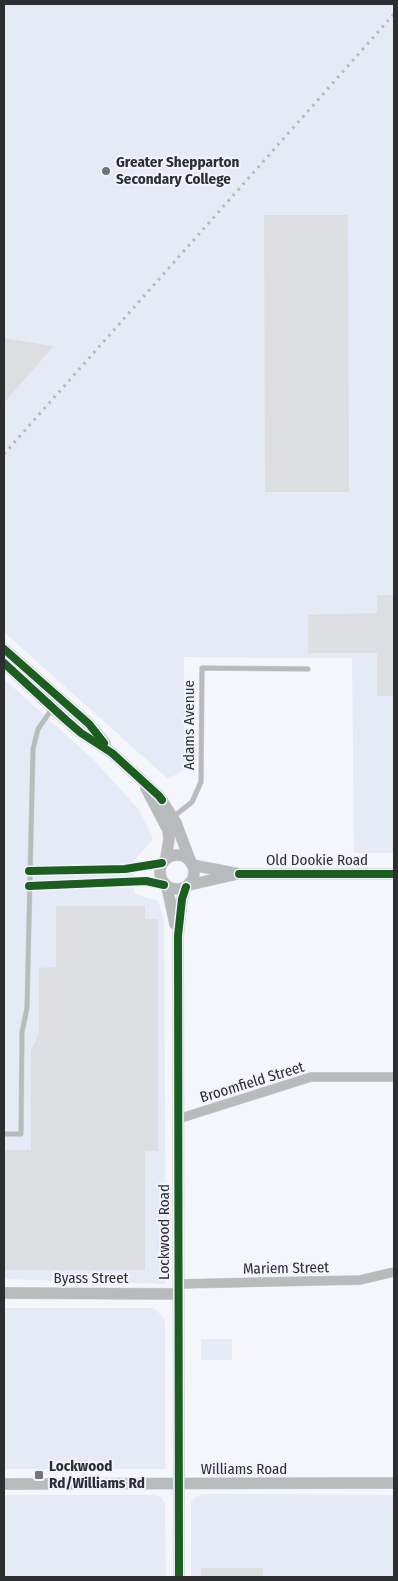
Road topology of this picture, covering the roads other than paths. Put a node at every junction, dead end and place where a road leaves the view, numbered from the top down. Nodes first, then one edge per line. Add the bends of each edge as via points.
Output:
1 (4, 649) edge
2 (4, 663) edge
3 (308, 669) dead end
4 (29, 671) junction
5 (18, 676) junction
6 (56, 703) junction
7 (143, 782) junction
8 (172, 816) junction
9 (164, 861) junction
10 (192, 864) junction
11 (30, 871) junction
12 (239, 874) junction
13 (394, 874) edge
14 (29, 886) junction
15 (165, 886) junction
16 (187, 886) junction
17 (178, 936) junction
18 (394, 1077) edge
19 (178, 1119) junction
20 (4, 1134) edge
21 (394, 1272) edge
22 (178, 1289) junction
23 (4, 1293) edge
24 (394, 1483) edge
25 (4, 1484) edge
26 (179, 1484) junction
27 (179, 1577) edge

1 - 4 street
2 - 5 street
3 - 8 lane, Adams Avenue via 202,668 201,782 192,802
4 - 5 street
4 - 6 street
5 - 6 street
6 - 7 street via 89,724 112,753
6 - 11 lane via 38,729 33,749
7 - 8 street via 159,796
7 - 9 street via 168,830
8 - 10 street
9 - 10 street via 171,856 182,856
9 - 11 street via 125,869
9 - 15 street via 159,874
10 - 12 street, Old Dookie Road
10 - 16 street via 194,873
11 - 14 lane
12 - 13 street, Old Dookie Road
12 - 16 street, Old Dookie Road
14 - 15 street via 146,881
14 - 20 lane via 21,1134
15 - 16 street via 178,890
15 - 17 street, Lockwood Road
16 - 17 street, Lockwood Road via 182,899
17 - 19 street, Lockwood Road
18 - 19 street, Broomfield Street via 311,1077
19 - 22 street, Lockwood Road
21 - 22 street, Mariem Street via 360,1280
22 - 23 street, Byass Street
22 - 26 street, Lockwood Road
24 - 26 street, Williams Road
25 - 26 street, Williams Road
26 - 27 street, Lockwood Road

